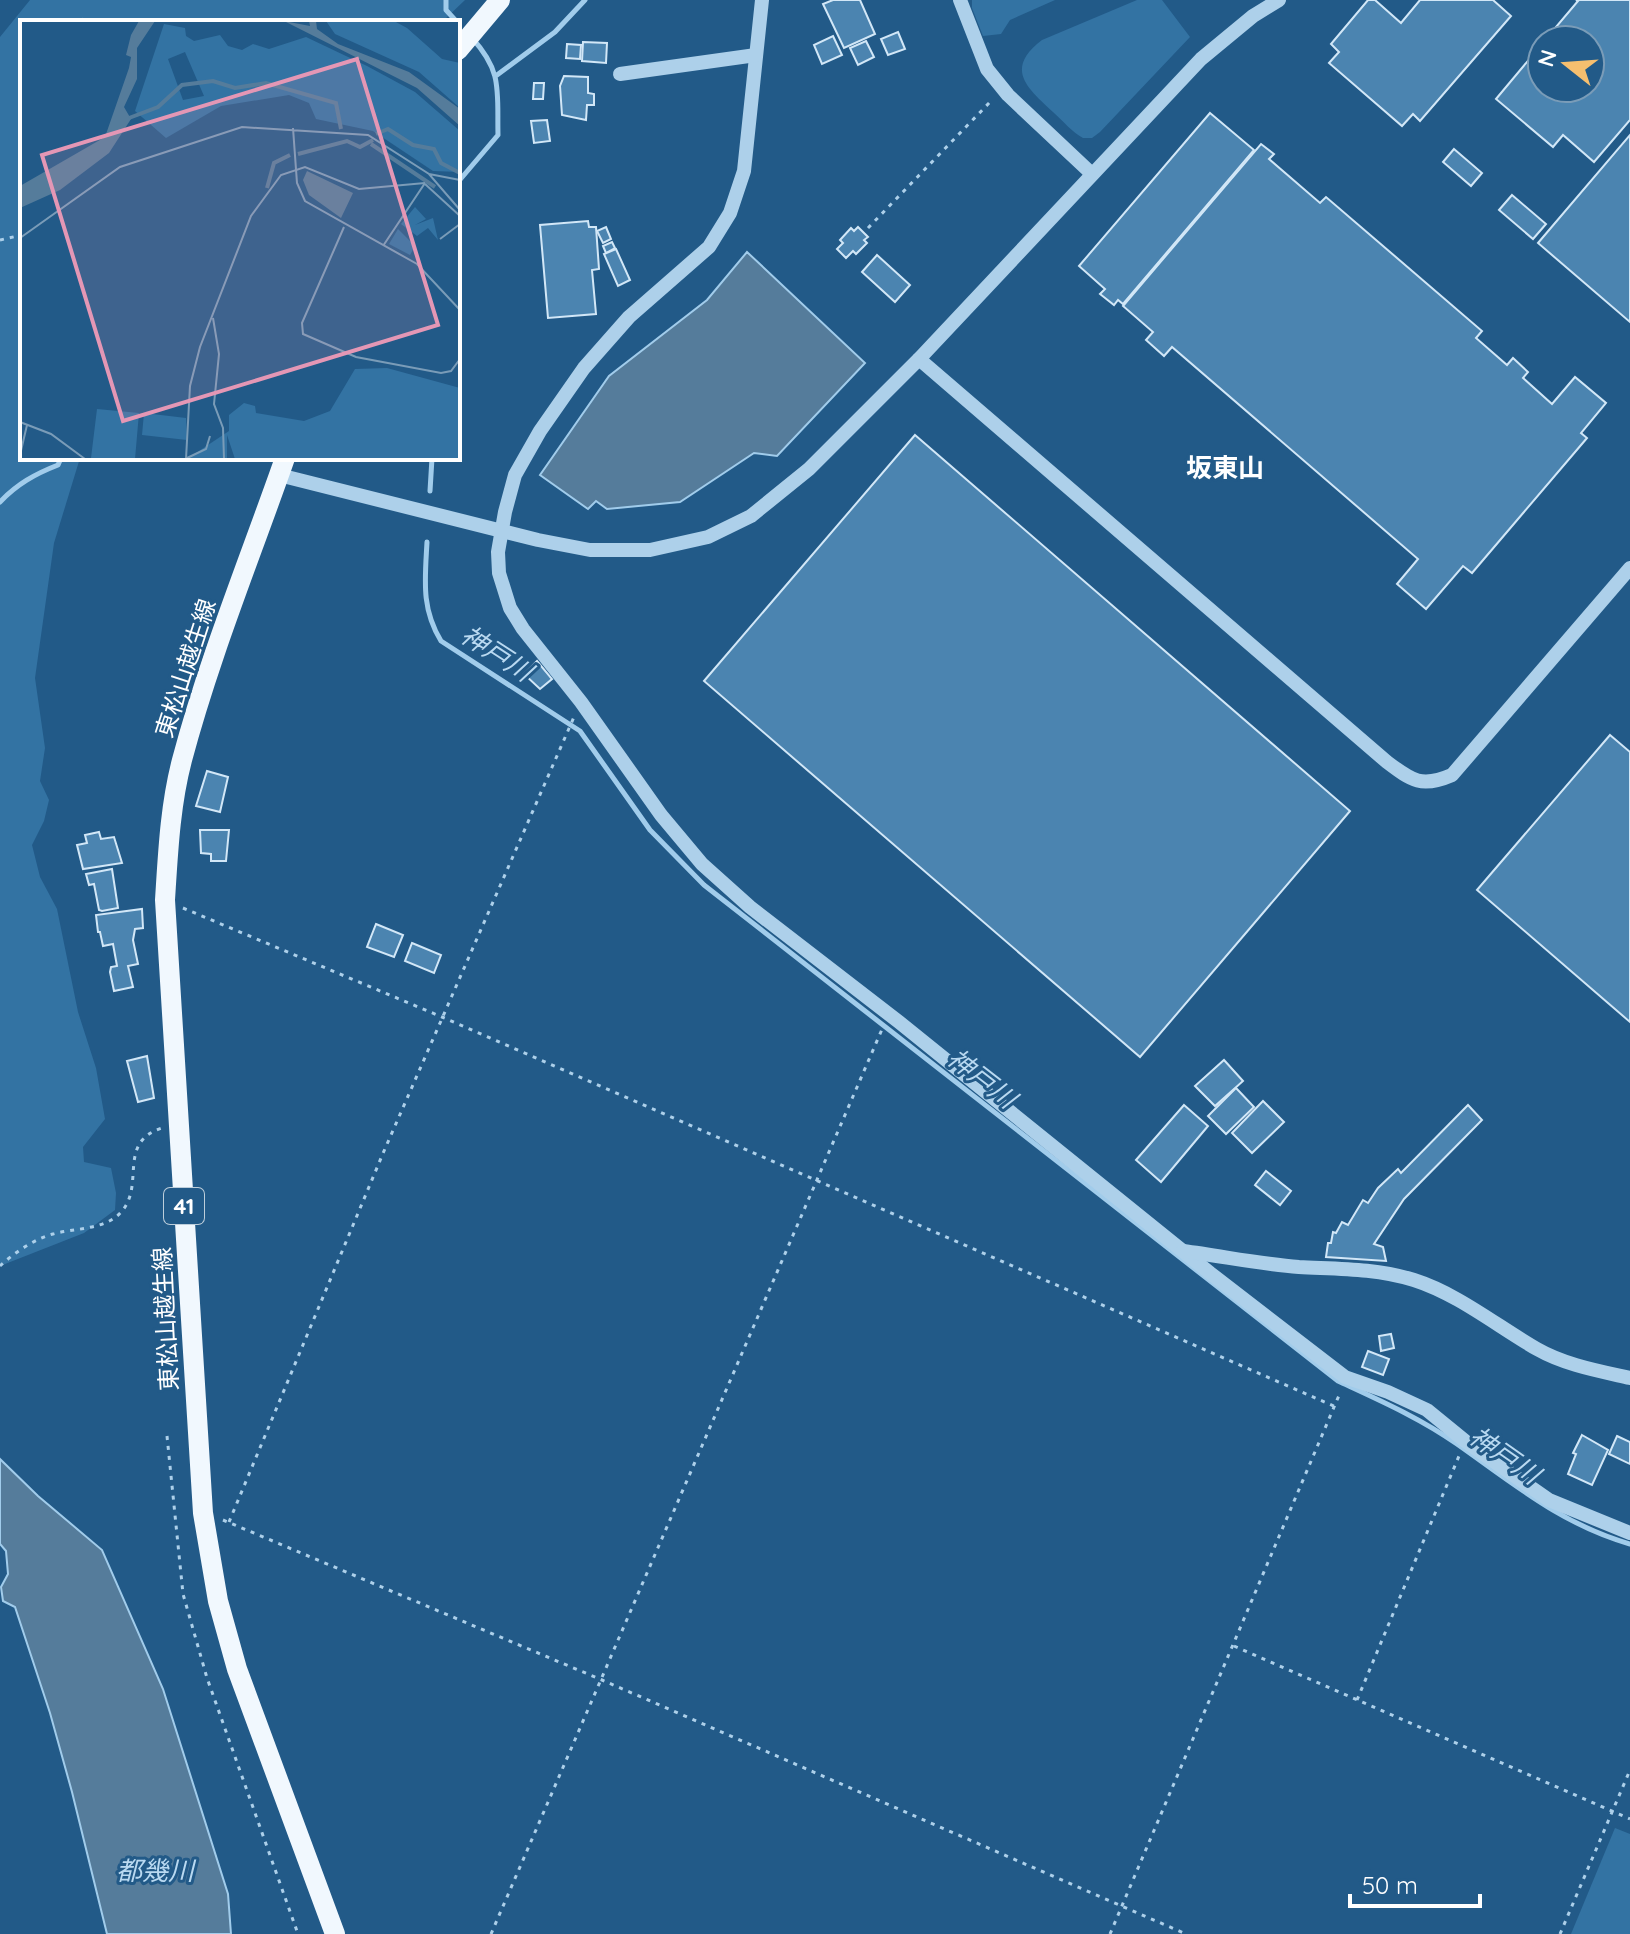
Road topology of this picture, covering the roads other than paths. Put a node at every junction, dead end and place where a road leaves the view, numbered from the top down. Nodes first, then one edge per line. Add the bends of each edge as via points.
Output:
1 (500, 0) edge
2 (762, 0) edge
3 (960, 0) edge
4 (1279, 0) edge
5 (460, 48) edge
6 (756, 55) junction
7 (620, 74) dead end
8 (1092, 174) junction
9 (919, 359) junction
10 (282, 467) edge
11 (501, 531) junction
12 (1630, 568) edge
13 (1183, 1251) junction
14 (1630, 1378) edge
15 (1630, 1533) edge
16 (335, 1934) edge

1 - 5 main road
2 - 6 street
3 - 8 street via 987,69
4 - 8 street via 1201,59
6 - 7 street
6 - 11 street via 744,171 730,213 709,247 629,317 584,368 515,475
8 - 9 street
9 - 11 street via 809,469 751,516 708,537 619,551
9 - 12 street via 1387,762 1419,781 1432,784 1452,775
10 - 11 street
10 - 16 main road, 東松山越生線 / 41 via 182,761 165,900 203,1513 218,1601 237,1669
11 - 13 street via 499,573 510,608 702,864
13 - 14 street via 1299,1267 1380,1271 1417,1281 1539,1351
13 - 15 street via 1345,1377 1427,1410 1549,1500

